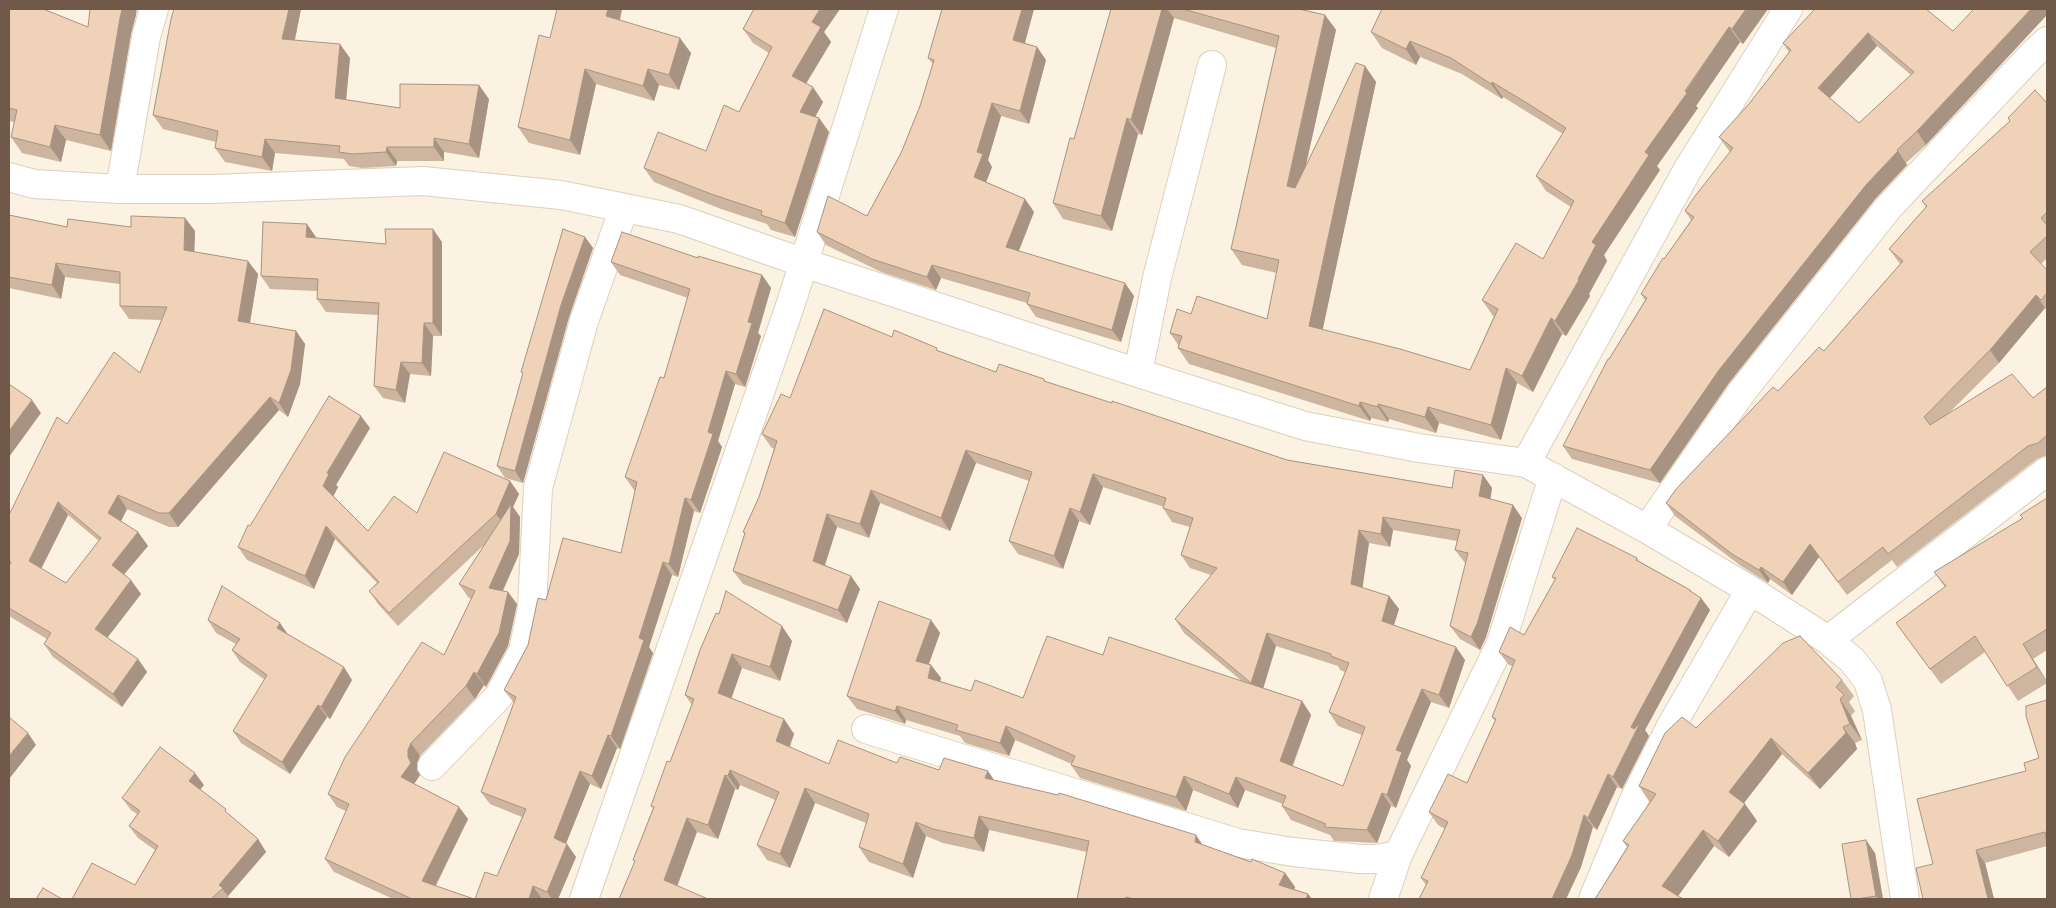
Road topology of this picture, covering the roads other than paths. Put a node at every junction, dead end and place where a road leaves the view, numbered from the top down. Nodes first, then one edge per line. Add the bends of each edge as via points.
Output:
1 (154, 9) edge
2 (884, 9) edge
3 (1788, 9) edge
4 (2047, 41) edge
5 (1212, 65) dead end
6 (9, 177) edge
7 (120, 189) junction
8 (624, 208) junction
9 (804, 263) junction
10 (1138, 373) junction
11 (1526, 464) junction
12 (2047, 471) edge
13 (1553, 477) junction
14 (1647, 529) junction
15 (1750, 590) junction
16 (1828, 640) junction
17 (866, 729) dead end
18 (432, 766) dead end
19 (1398, 855) junction
20 (584, 899) edge
21 (1383, 899) edge
22 (1593, 899) edge
23 (1906, 899) edge

1 - 7 street
2 - 9 street
3 - 11 street via 1688,169
4 - 14 street via 1888,208 1741,393
5 - 10 street via 1157,278
6 - 7 street via 34,184
7 - 8 street via 424,181 561,195
8 - 9 street via 679,219
8 - 18 street via 584,321 538,488 532,608 523,651 499,696
9 - 10 street
9 - 20 street
10 - 11 street via 1306,426
11 - 13 street
12 - 16 street
13 - 14 street
13 - 19 street via 1501,643
14 - 15 street
15 - 16 street
15 - 22 street via 1671,726 1634,800
16 - 23 street via 1853,661 1868,681 1877,710
17 - 19 street via 1238,843 1360,859
19 - 21 street

